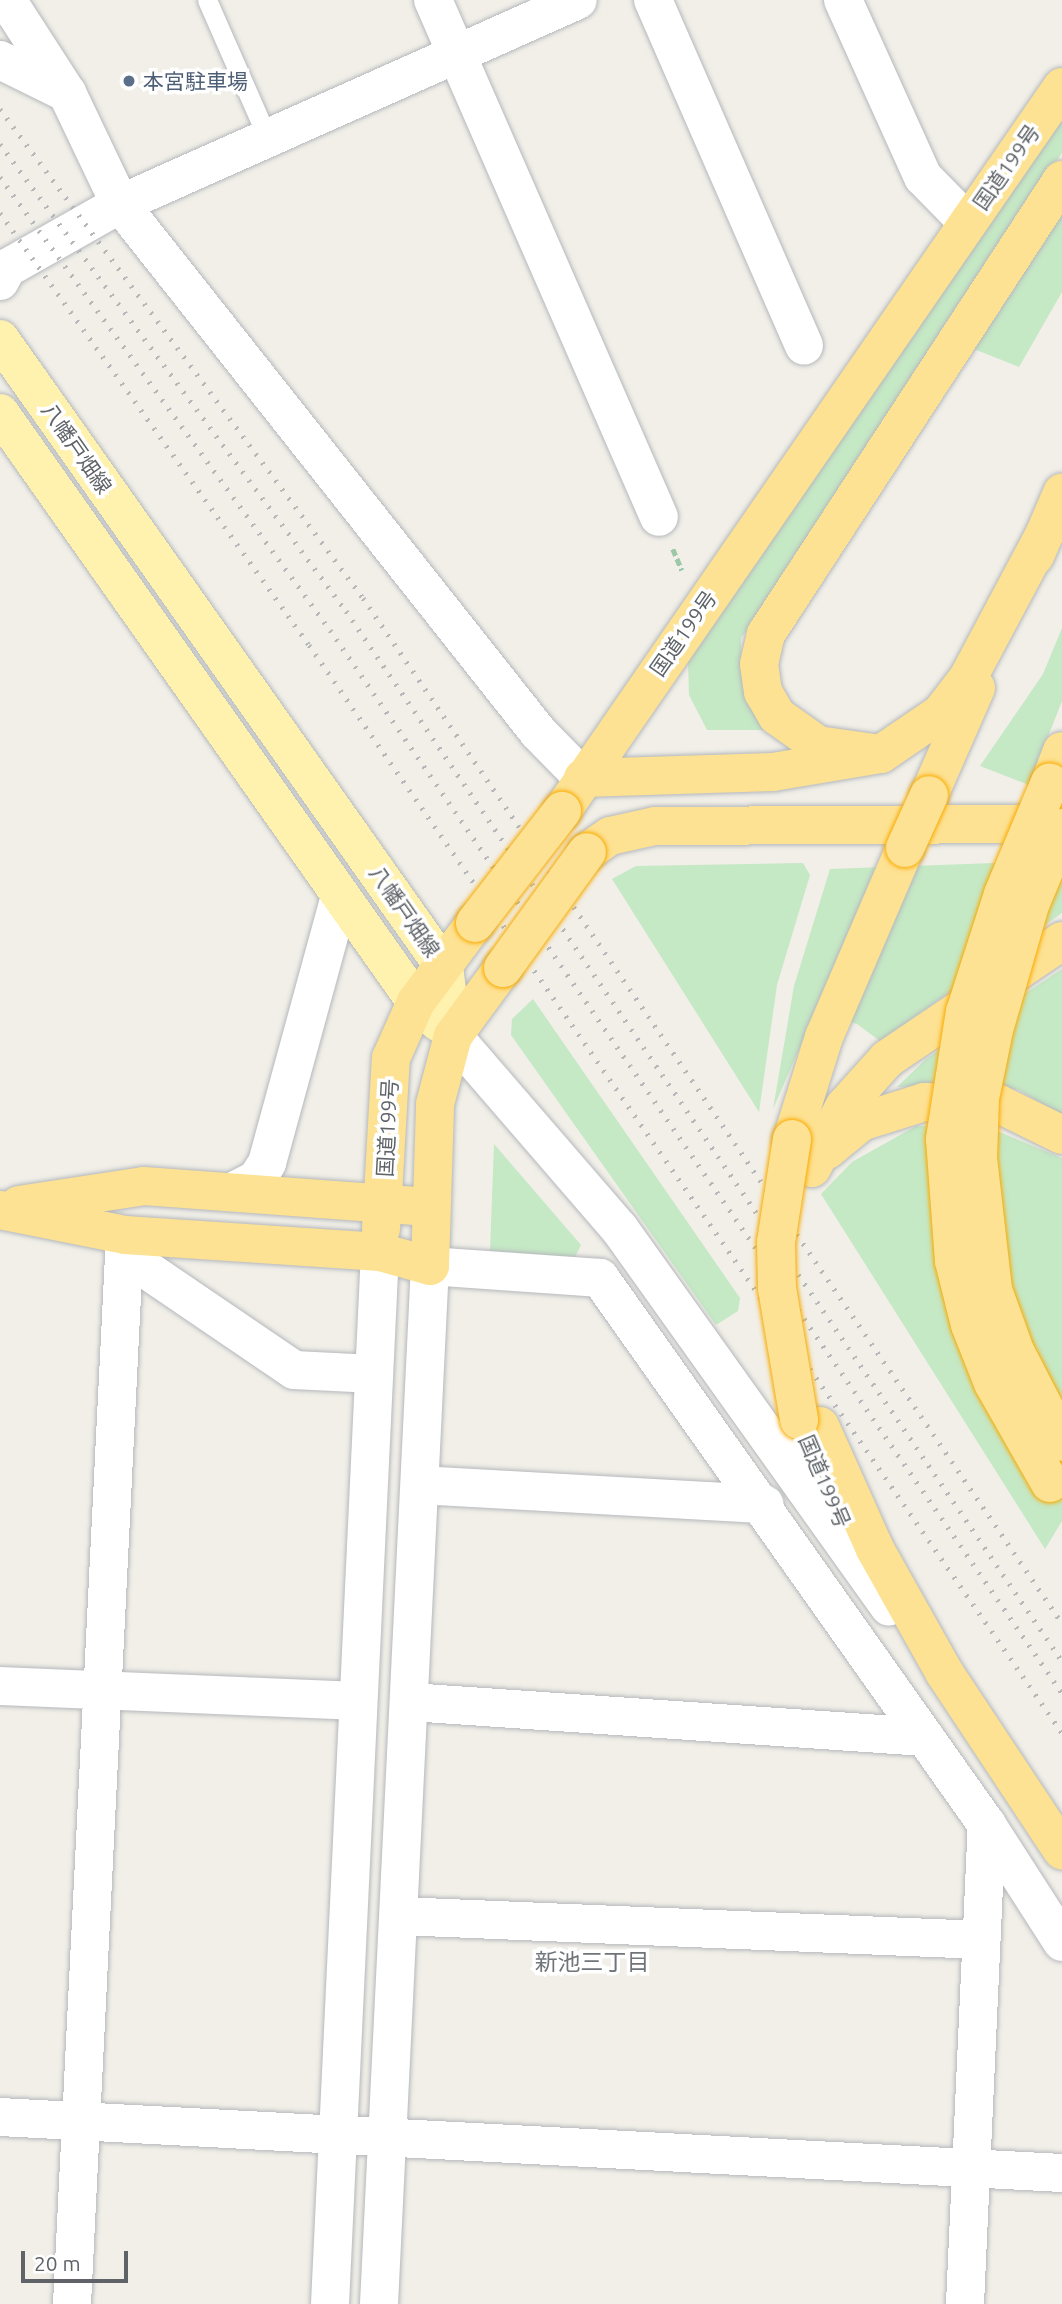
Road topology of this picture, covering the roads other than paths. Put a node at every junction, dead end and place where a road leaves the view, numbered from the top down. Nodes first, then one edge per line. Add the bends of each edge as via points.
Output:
1 (7, 0) edge
2 (207, 0) edge
3 (433, 0) edge
4 (578, 0) edge
5 (653, 0) edge
6 (843, 0) edge
7 (457, 53) junction
8 (0, 60) edge
9 (1062, 87) edge
10 (67, 93) junction
11 (268, 139) junction
12 (1062, 180) edge
13 (120, 204) junction
14 (967, 222) junction
15 (0, 281) edge
16 (0, 339) edge
17 (804, 345) dead end
18 (0, 412) edge
19 (1062, 493) edge
20 (659, 517) road end
21 (1045, 533) junction
22 (881, 754) junction
23 (1056, 766) edge
24 (583, 778) junction
25 (1062, 826) edge
26 (340, 896) junction
27 (1062, 941) edge
28 (444, 967) junction
29 (416, 1002) junction
30 (453, 1036) junction
31 (1062, 1135) edge
32 (802, 1153) junction
33 (232, 1192) junction
34 (383, 1205) junction
35 (429, 1207) junction
36 (0, 1209) edge
37 (125, 1245) junction
38 (380, 1252) junction
39 (430, 1266) junction
40 (374, 1374) junction
41 (810, 1423) junction
42 (1062, 1442) edge
43 (420, 1485) junction
44 (1056, 1493) edge
45 (764, 1504) junction
46 (889, 1606) junction
47 (944, 1672) junction
48 (0, 1686) edge
49 (104, 1693) junction
50 (358, 1701) junction
51 (410, 1702) junction
52 (925, 1737) junction
53 (987, 1825) junction
54 (1062, 1850) edge
55 (400, 1916) junction
56 (982, 1940) junction
57 (1062, 1942) edge
58 (0, 2117) edge
59 (83, 2120) junction
60 (337, 2133) junction
61 (389, 2135) junction
62 (974, 2166) junction
63 (1062, 2173) edge
64 (72, 2304) edge
65 (330, 2304) edge
66 (379, 2304) edge
67 (965, 2304) edge

1 - 10 street
2 - 11 lane
3 - 7 street
4 - 7 street
5 - 17 street
6 - 14 street via 923,177
7 - 11 street
7 - 20 street
8 - 10 street
9 - 14 highway, 国道199号
10 - 13 street
11 - 13 street
12 - 22 highway via 765,634 759,664 763,692 777,716 818,745
13 - 15 street via 7,268
13 - 24 street via 538,732
14 - 24 highway, 国道199号
16 - 28 main road, 八幡戸畑線
18 - 26 main road, 八幡戸畑線
19 - 21 highway, 国道199号
21 - 22 highway via 968,678 941,713
21 - 32 highway, 国道199号, bridge via 824,1037
22 - 24 highway via 774,772
23 - 44 highway, bridge via 1003,894 965,1012 945,1139 954,1261 970,1325 993,1383
24 - 28 highway, 国道199号, bridge
25 - 30 highway, bridge via 655,826 610,836 587,852
25 - 42 highway, bridge via 1030,905 994,1030 980,1098 978,1158 993,1290 1014,1351
26 - 29 main road, 八幡戸畑線
26 - 33 street via 267,1163 256,1180
27 - 32 highway, 国道199号 via 887,1059
28 - 29 highway, 国道199号
28 - 30 main road, 八幡戸畑線
29 - 30 main road, 八幡戸畑線
29 - 34 highway, 国道199号 via 391,1058
30 - 35 highway via 435,1104
30 - 46 street via 618,1228
31 - 32 highway via 999,1104 924,1102 861,1122
32 - 41 highway, 国道199号 via 797,1285
33 - 34 highway, 国道199号
33 - 36 highway, 国道199号 via 144,1186
34 - 35 highway, 国道199号
34 - 38 highway, 国道199号
35 - 39 highway
36 - 37 highway, 国道199号
37 - 38 highway, 国道199号
37 - 40 street via 294,1370
37 - 49 street
38 - 39 highway, 国道199号
38 - 40 street
39 - 43 street
39 - 45 street via 600,1278
40 - 50 street
41 - 46 highway, 国道199号 via 826,1491
41 - 47 highway, 国道199号
43 - 45 street
43 - 51 street
45 - 52 street
46 - 47 highway, 国道199号
47 - 54 highway, 国道199号
48 - 49 street
49 - 50 street
49 - 59 street
50 - 60 street
51 - 52 street
51 - 55 street
52 - 53 street
53 - 56 street
53 - 57 street
55 - 56 street
55 - 61 street
56 - 62 street
58 - 59 street
59 - 60 street
59 - 64 street
60 - 61 street
60 - 65 street
61 - 62 street
61 - 66 street
62 - 63 street
62 - 67 street

